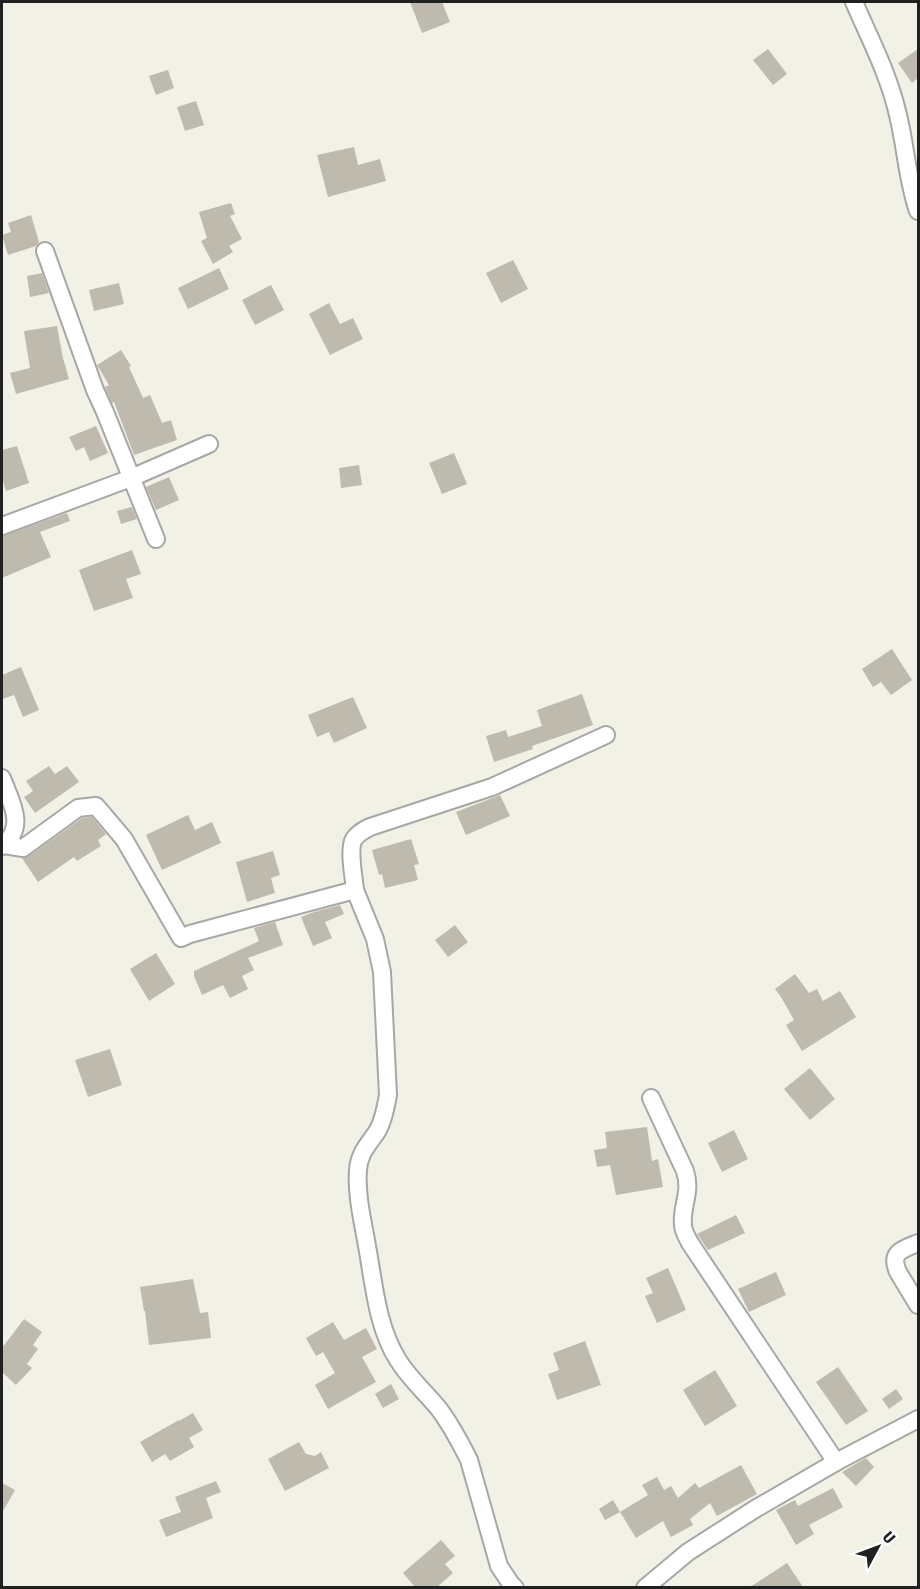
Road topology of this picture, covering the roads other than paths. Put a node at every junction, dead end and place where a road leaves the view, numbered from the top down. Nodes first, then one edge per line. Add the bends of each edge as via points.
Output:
1 (854, 2) edge
2 (918, 211) edge
3 (45, 250) dead end
4 (209, 444) dead end
5 (131, 478) junction
6 (2, 526) edge
7 (156, 539) dead end
8 (606, 735) dead end
9 (2, 778) edge
10 (3, 845) edge
11 (355, 890) junction
12 (651, 1098) dead end
13 (918, 1243) edge
14 (918, 1305) edge
15 (918, 1419) edge
16 (836, 1462) junction
17 (516, 1587) edge
18 (645, 1587) edge

1 - 2 street via 889,81
3 - 5 street
4 - 5 street
5 - 6 street
5 - 7 street
8 - 11 street via 492,787 360,832 351,846
9 - 10 street via 16,822 12,837
10 - 11 street via 23,848 78,808 96,806 124,839 181,938
11 - 17 street via 375,939 382,972 388,1095 385,1112 358,1168 361,1211 381,1322 398,1360 461,1444 499,1566
12 - 16 street via 688,1182 682,1223 690,1243
13 - 14 street via 900,1250 895,1258 897,1272
15 - 16 street
16 - 18 street via 687,1552

